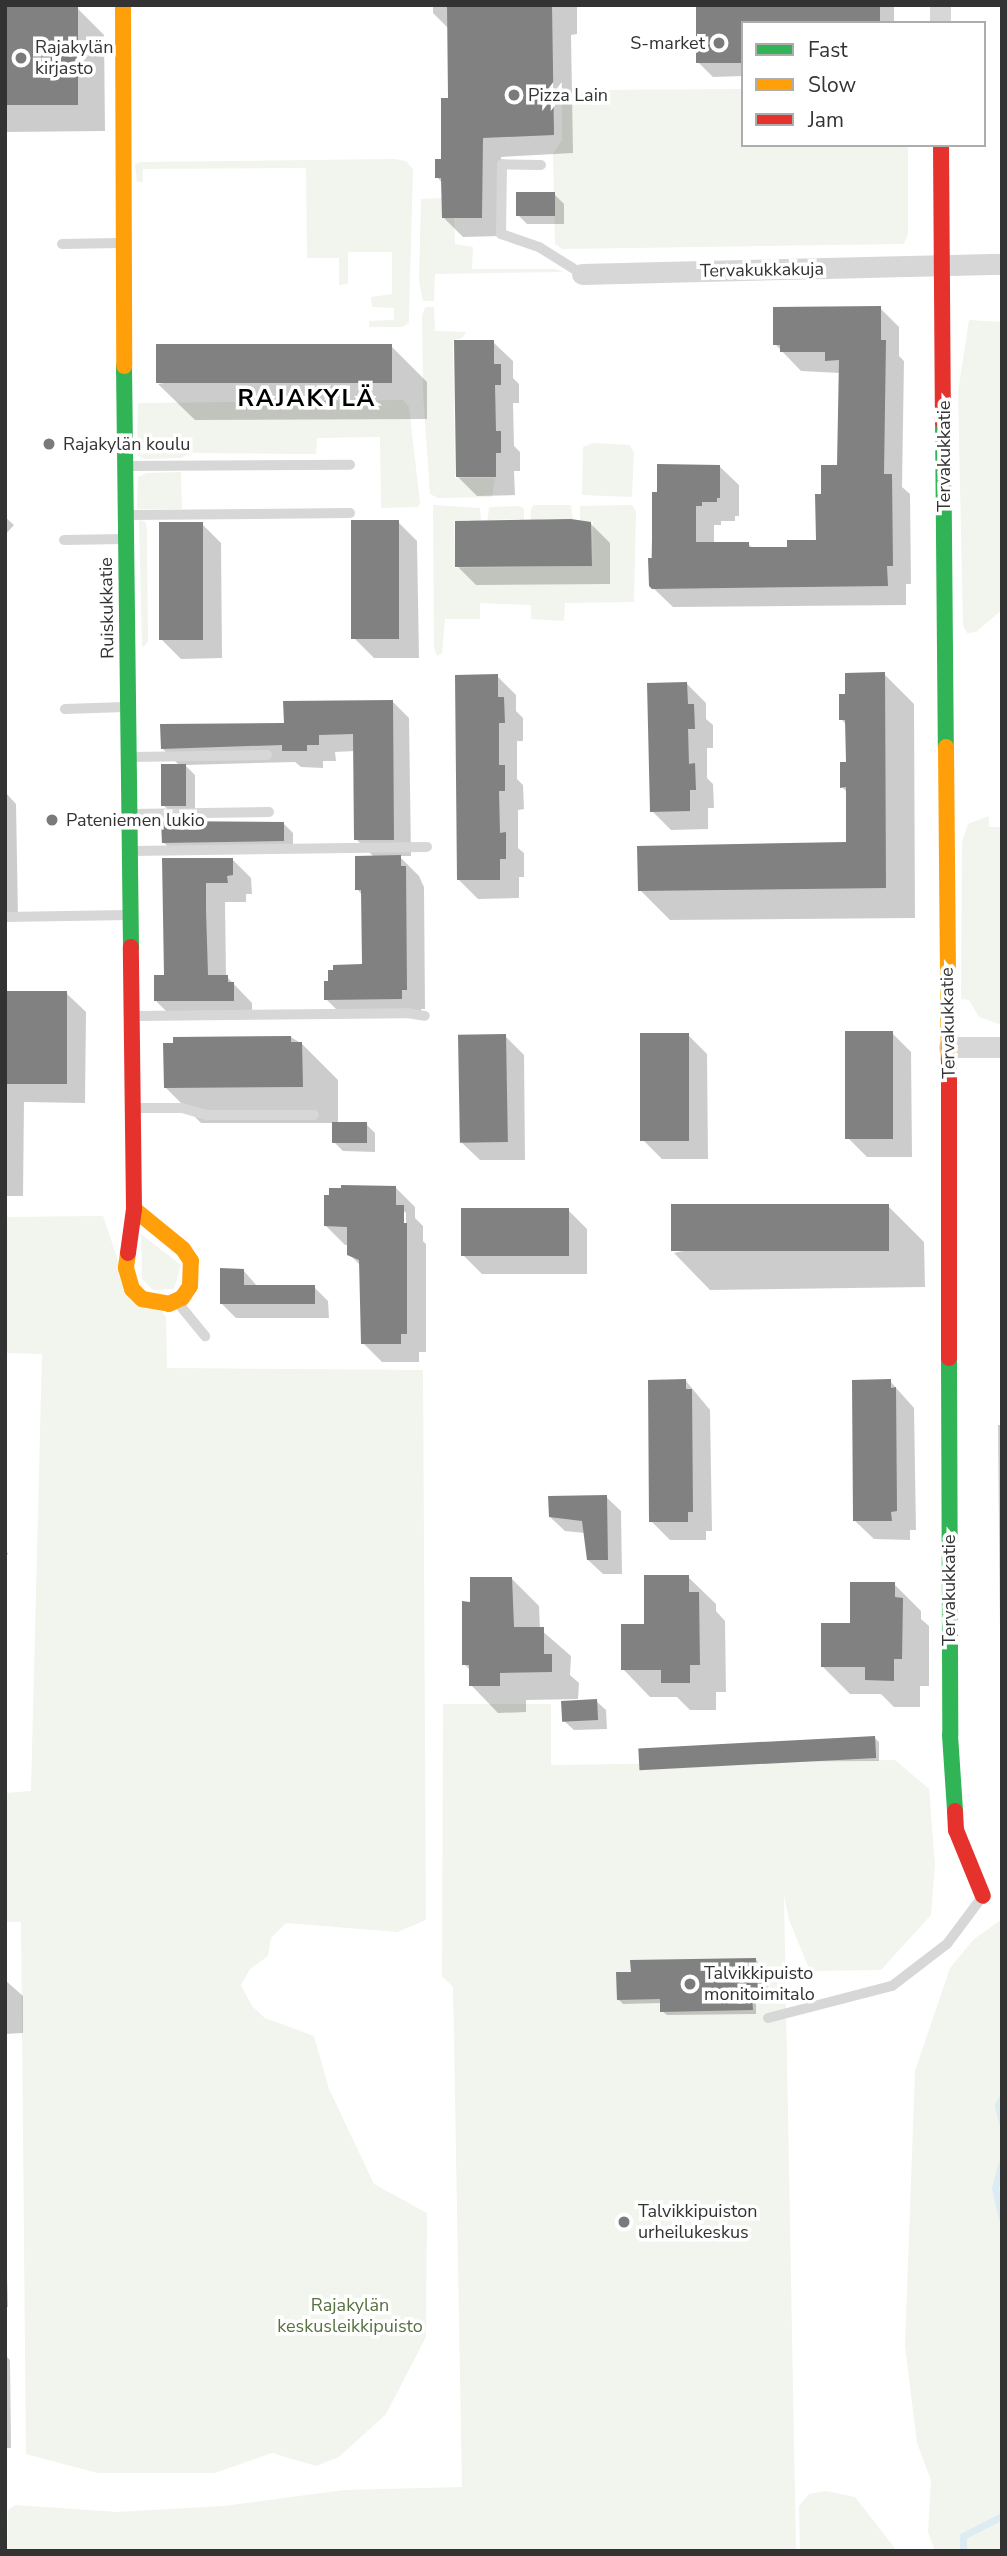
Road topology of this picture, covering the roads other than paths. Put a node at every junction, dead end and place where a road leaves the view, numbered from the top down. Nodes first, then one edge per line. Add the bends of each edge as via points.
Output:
1 (123, 5) edge
2 (941, 147) edge
3 (541, 165) dead end
4 (122, 243) junction
5 (62, 244) dead end
6 (1002, 264) edge
7 (942, 267) junction
8 (582, 274) joint
9 (350, 465) dead end
10 (125, 467) junction
11 (350, 513) dead end
12 (125, 515) junction
13 (125, 538) junction
14 (64, 540) dead end
15 (127, 708) junction
16 (65, 709) dead end
17 (267, 755) dead end
18 (128, 757) junction
19 (269, 812) dead end
20 (128, 814) junction
21 (427, 847) dead end
22 (129, 851) junction
23 (129, 915) junction
24 (5, 917) edge
25 (131, 1016) junction
26 (425, 1016) dead end
27 (949, 1047) junction
28 (1002, 1047) edge
29 (132, 1108) junction
30 (314, 1115) dead end
31 (134, 1209) junction
32 (176, 1301) junction
33 (205, 1336) dead end
34 (983, 1896) joint
35 (768, 2018) dead end

1 - 4 street, Ruiskukkatie
2 - 7 street, Tervakukkatie
3 - 8 lane via 502,164 500,234 539,247
4 - 5 lane
4 - 10 street, Ruiskukkatie
6 - 7 street, Tervakukkakuja
7 - 8 street, Tervakukkakuja
7 - 27 street, Tervakukkatie
9 - 10 lane
10 - 12 street, Ruiskukkatie
11 - 12 lane
12 - 13 street, Ruiskukkatie
13 - 14 lane
13 - 15 street, Ruiskukkatie
15 - 16 lane
15 - 18 street, Ruiskukkatie
17 - 18 lane
18 - 20 street, Ruiskukkatie
19 - 20 lane
20 - 22 street, Ruiskukkatie
21 - 22 lane
22 - 23 street, Ruiskukkatie
23 - 24 lane
23 - 25 street, Ruiskukkatie
25 - 26 lane
25 - 29 street, Ruiskukkatie
27 - 28 street
27 - 34 street, Tervakukkatie via 950,1735 956,1830
29 - 30 lane via 182,1108 207,1115
29 - 31 street, Ruiskukkatie
31 - 32 street via 188,1256 193,1273 190,1286
31 - 32 street, Ruiskukkatie via 126,1268 132,1289 155,1303
32 - 33 lane
34 - 35 lane via 947,1944 892,1986

